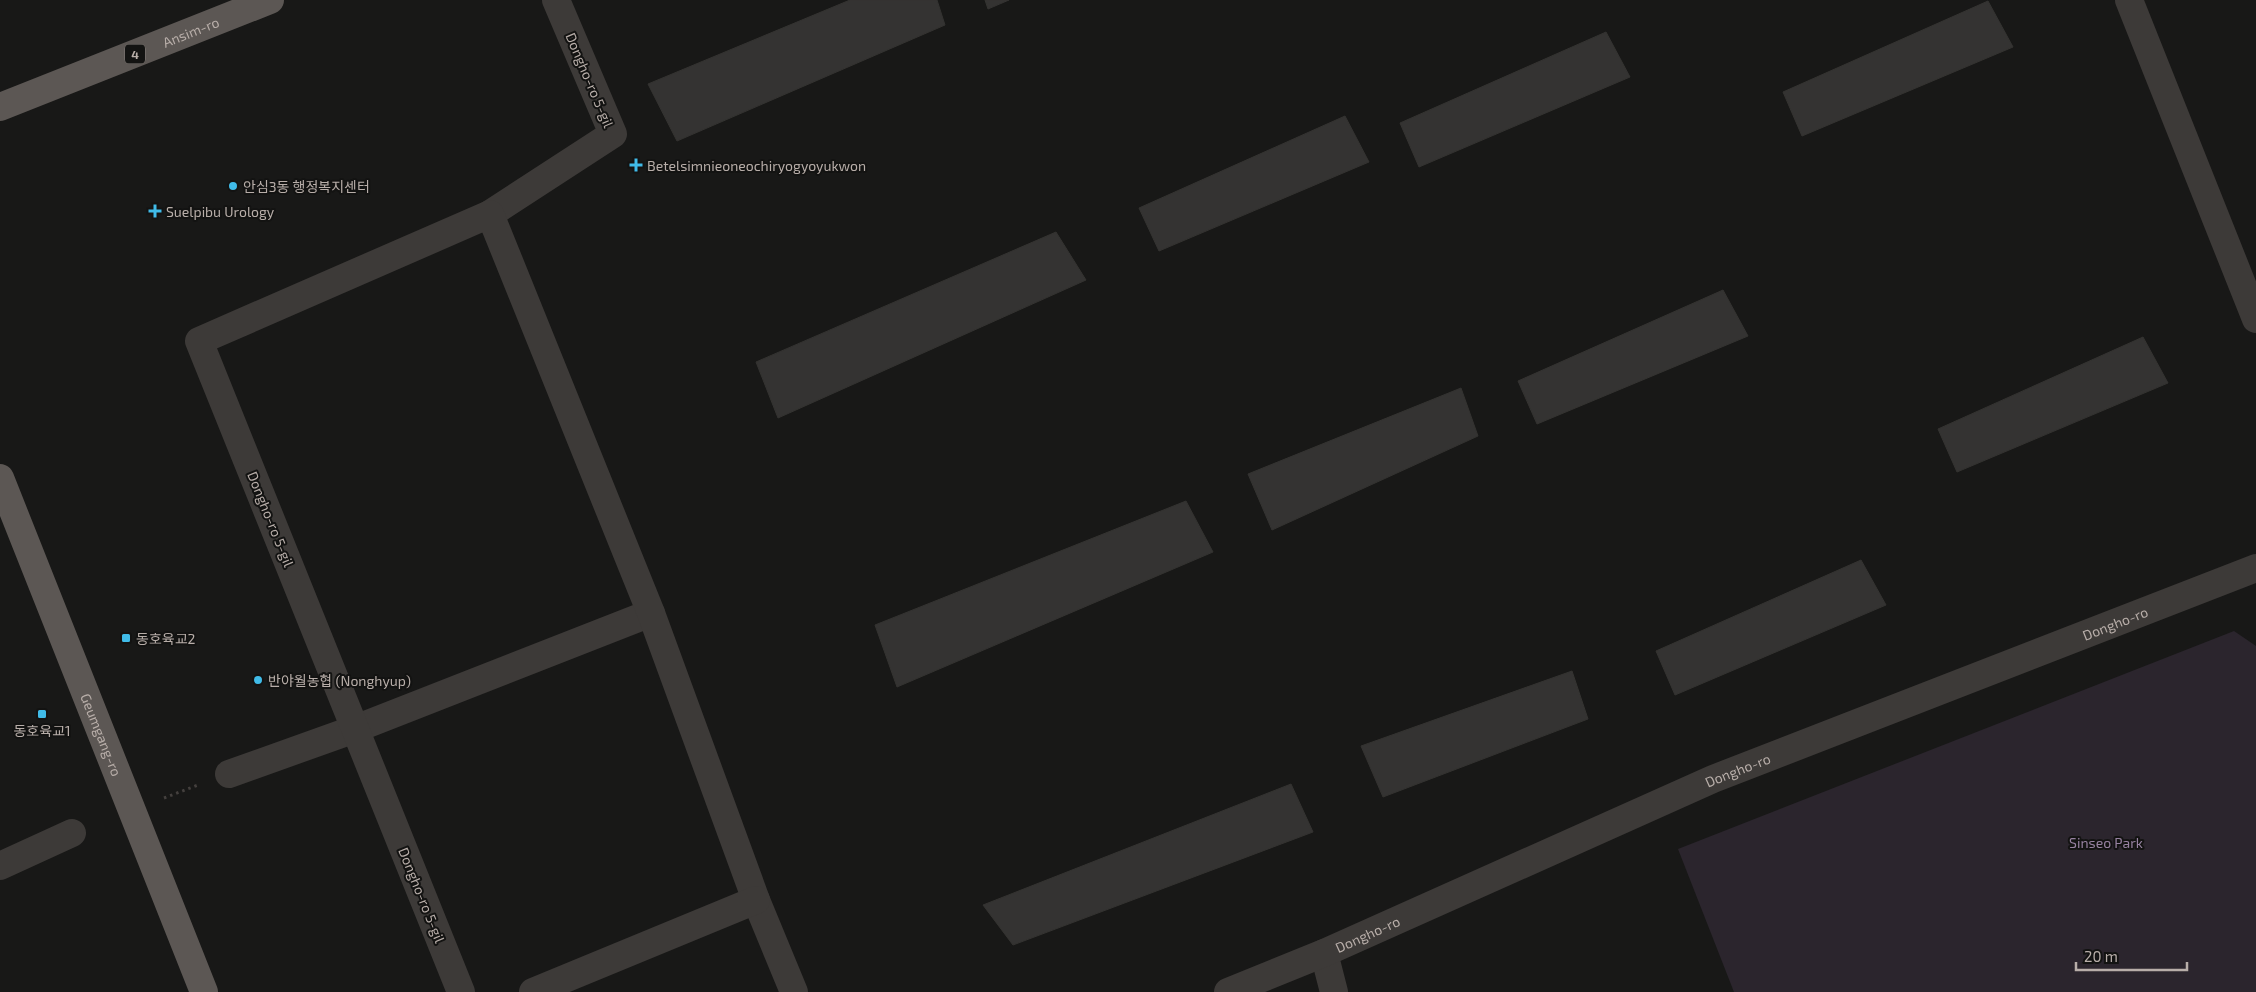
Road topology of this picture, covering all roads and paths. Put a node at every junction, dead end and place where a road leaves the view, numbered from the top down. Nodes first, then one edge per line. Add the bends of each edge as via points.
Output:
1 (270, 0) edge
2 (556, 0) edge
3 (2129, 0) edge
4 (0, 107) edge
5 (490, 214) junction
6 (2256, 319) edge
7 (0, 478) edge
8 (2256, 568) edge
9 (651, 614) junction
10 (355, 729) junction
11 (228, 774) dead end
12 (72, 833) dead end
13 (0, 866) edge
14 (756, 900) junction
15 (1324, 953) junction
16 (204, 992) edge
17 (461, 992) edge
18 (533, 992) edge
19 (794, 992) edge
20 (1228, 992) edge
21 (1334, 992) edge

1 - 4 main road, Ansim-ro / 4
2 - 5 street, Dongho-ro 5-gil via 614,134
3 - 6 street
5 - 9 street
5 - 10 street, Dongho-ro 5-gil via 199,341
7 - 16 main road, Geumgang-ro
8 - 15 street, Dongho-ro via 1713,779
9 - 10 street
9 - 14 street
10 - 11 street
10 - 17 street, Dongho-ro 5-gil
12 - 13 street
14 - 18 street
14 - 19 street
15 - 20 street, Dongho-ro
15 - 21 street

